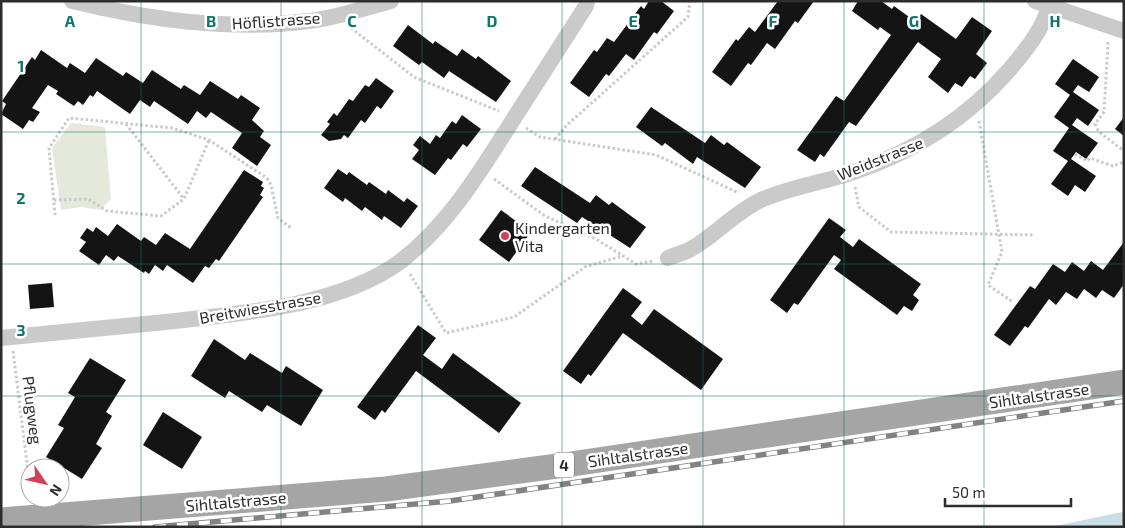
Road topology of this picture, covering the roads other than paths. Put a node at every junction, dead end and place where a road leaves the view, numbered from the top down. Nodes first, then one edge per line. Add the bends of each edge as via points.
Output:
1 (72, 1) edge
2 (391, 1) edge
3 (587, 1) edge
4 (1043, 3) edge
5 (1118, 30) edge
6 (668, 258) road end
7 (6, 338) edge
8 (1124, 382) edge
9 (1, 520) edge

1 - 2 street, Höflistrasse via 130,15 208,24 310,21
3 - 7 street, Breitwiesstrasse via 482,170 436,229 384,272 343,291 299,303 231,315
4 - 5 street
4 - 6 street, Weidstrasse via 1039,32 1019,59 975,105 945,129 911,149 851,173 783,191 758,202 731,217 690,249
8 - 9 main road, Sihltalstrasse / 4 via 386,489

